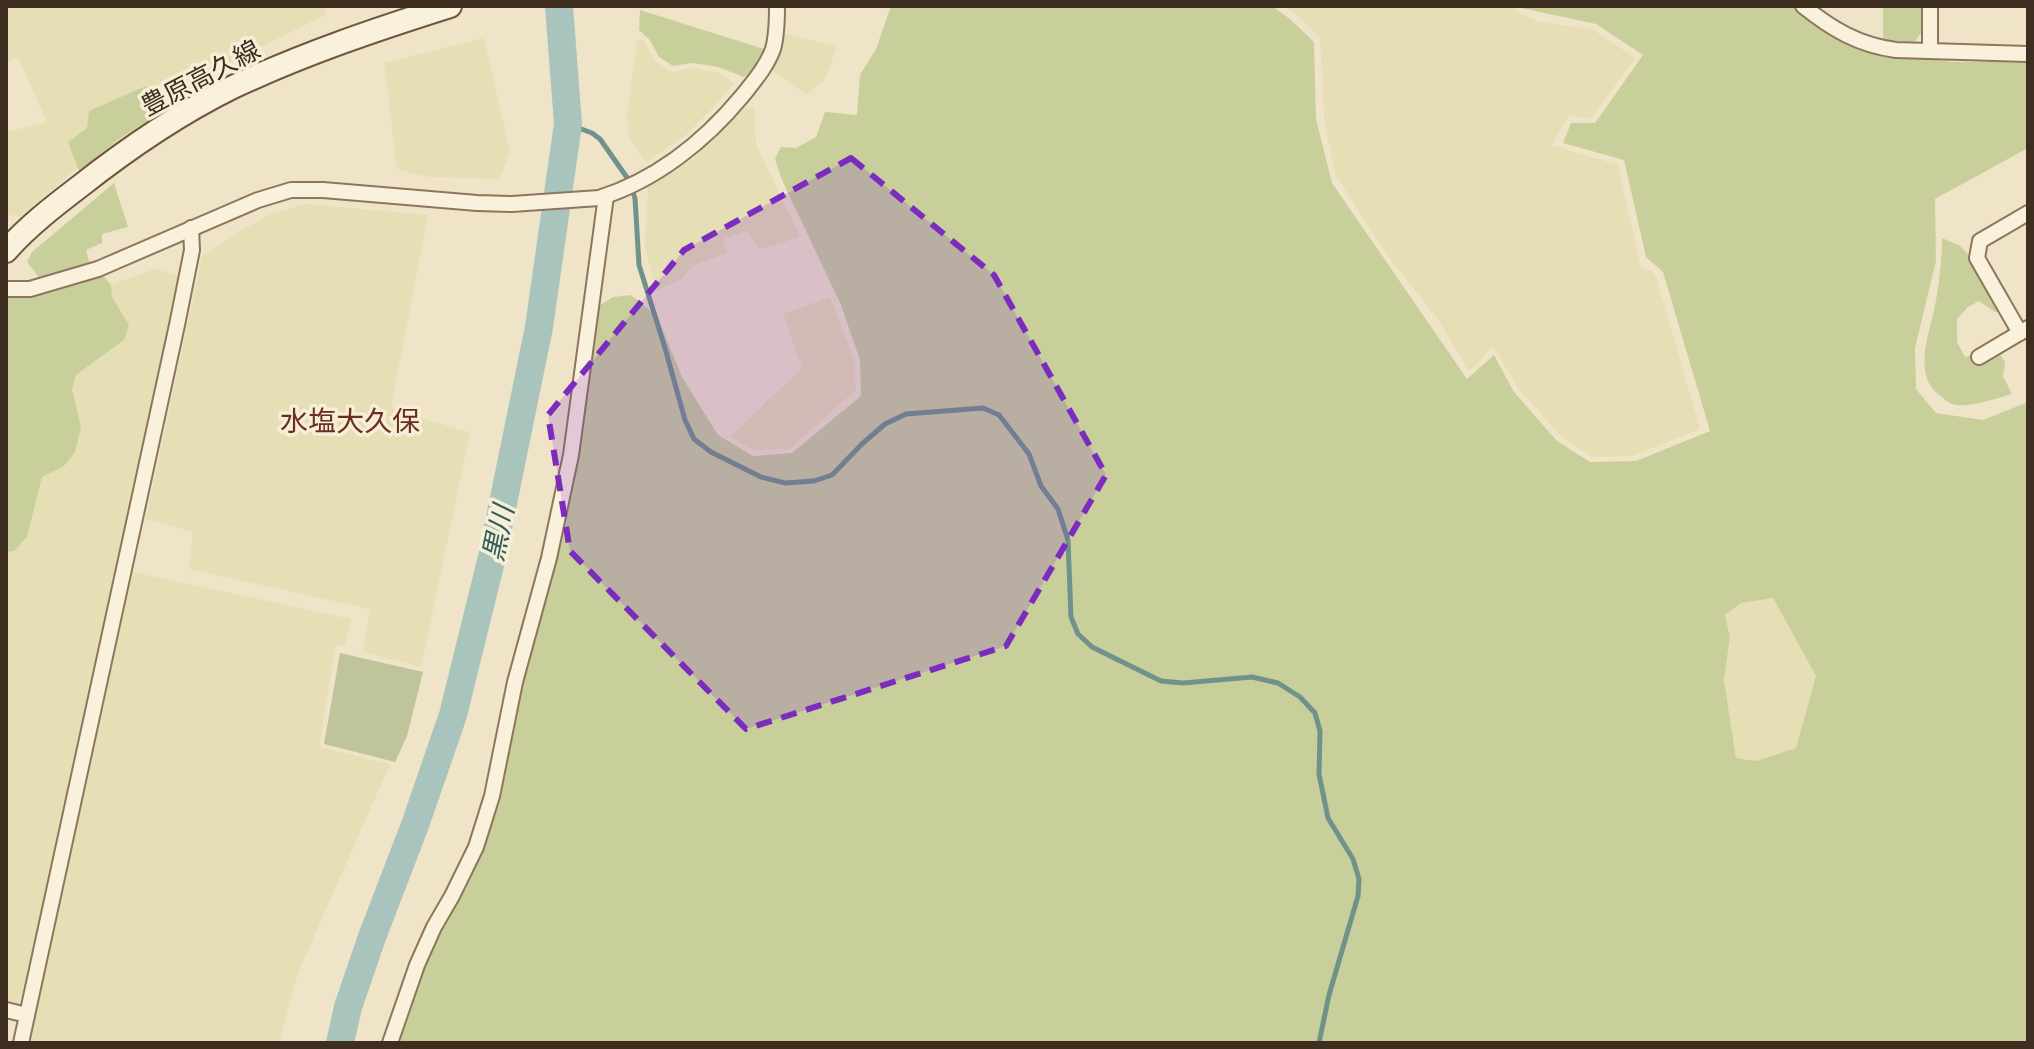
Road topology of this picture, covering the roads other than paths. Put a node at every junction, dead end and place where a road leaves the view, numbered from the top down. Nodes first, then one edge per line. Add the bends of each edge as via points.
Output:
1 (450, 6) edge
2 (777, 6) edge
3 (1803, 6) edge
4 (1930, 6) edge
5 (1930, 51) junction
6 (2028, 54) edge
7 (606, 196) junction
8 (2028, 213) edge
9 (191, 228) junction
10 (6, 251) edge
11 (6, 289) edge
12 (2024, 330) edge
13 (1979, 357) dead end
14 (6, 1010) edge
15 (27, 1015) junction
16 (21, 1043) edge
17 (390, 1043) edge

1 - 10 main road, 豊原高久線 via 283,65 186,113 97,172
2 - 7 street via 772,50 759,76 723,119 699,142
3 - 5 street via 1830,27 1879,47
4 - 5 street
5 - 6 street
7 - 9 street via 512,204 291,190
7 - 17 street via 571,455 492,796 476,847 417,965
8 - 12 street via 1980,241 1977,258
9 - 11 street via 65,280
9 - 15 street via 192,250 177,325
12 - 13 street
14 - 15 street
15 - 16 street

